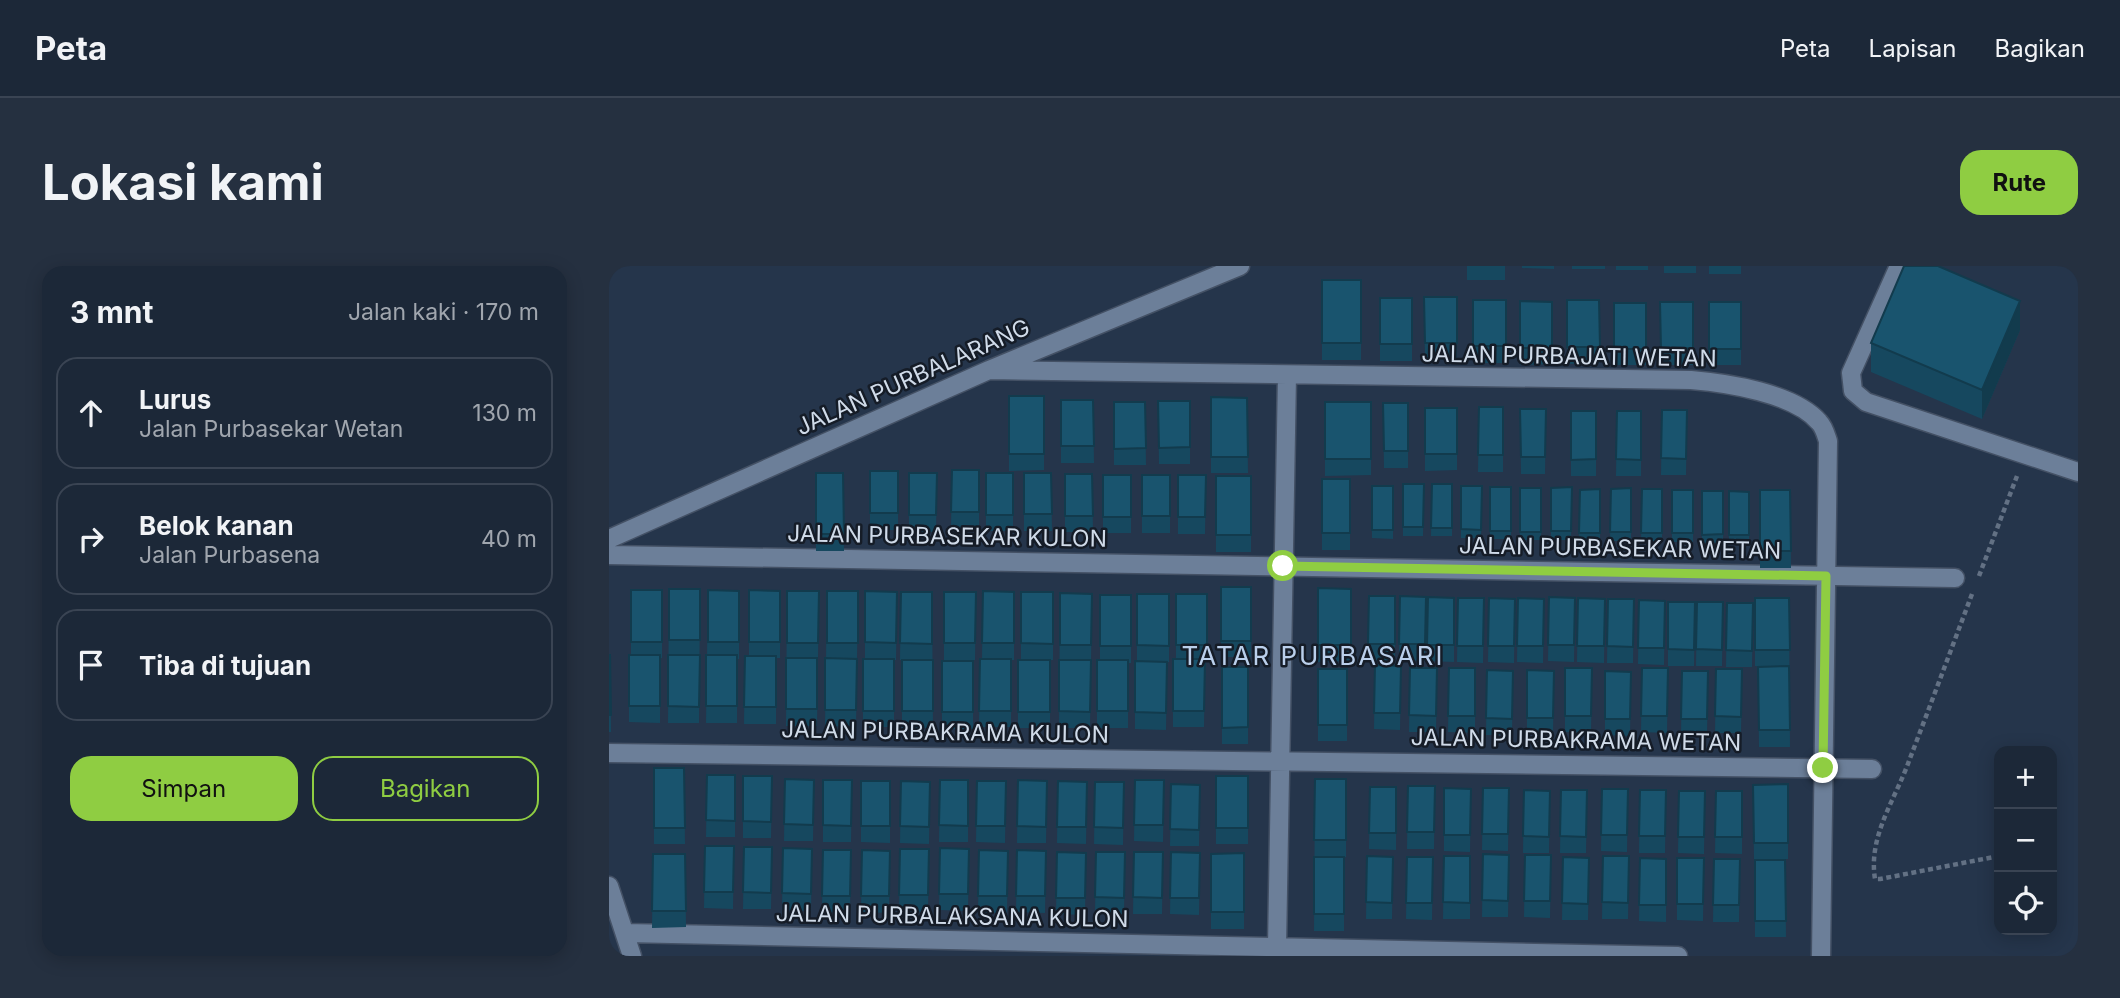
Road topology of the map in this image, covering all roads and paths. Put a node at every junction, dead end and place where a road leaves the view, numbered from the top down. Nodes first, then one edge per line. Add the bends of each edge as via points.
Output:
1 (1240, 266) edge
2 (1899, 266) edge
3 (989, 370) junction
4 (1287, 375) junction
5 (2025, 453) junction
6 (2078, 472) edge
7 (609, 539) edge
8 (609, 555) edge
9 (1283, 566) junction
10 (1826, 576) junction
11 (1955, 578) dead end
12 (609, 753) edge
13 (1280, 761) junction
14 (1823, 768) junction
15 (1871, 769) dead end
16 (1994, 857) edge
17 (609, 886) edge
18 (626, 933) junction
19 (1277, 947) junction
20 (632, 956) edge
21 (1678, 956) edge
22 (1821, 956) edge

1 - 3 street, JALAN PURBALARANG
2 - 5 street via 1851,373 1853,391 1865,402
3 - 4 street, JALAN PURBAJATI WETAN
3 - 7 street, JALAN PURBALARANG
4 - 9 street
4 - 10 street, JALAN PURBAJATI WETAN via 1691,380 1737,385 1785,400 1814,416 1828,442
5 - 6 street
5 - 16 path via 1899,788 1881,823 1874,874 1879,879
8 - 9 street, JALAN PURBASEKAR KULON
9 - 10 street, JALAN PURBASEKAR WETAN
9 - 13 street
10 - 11 street, JALAN PURBASEKAR WETAN
10 - 14 street
12 - 13 street, JALAN PURBAKRAMA KULON
13 - 14 street, JALAN PURBAKRAMA WETAN
13 - 19 street
14 - 15 street, JALAN PURBAKRAMA WETAN
14 - 22 street
17 - 18 street
18 - 19 street, JALAN PURBALAKSANA KULON
18 - 20 street
19 - 21 street, JALAN PURBALAKSANA KULON

